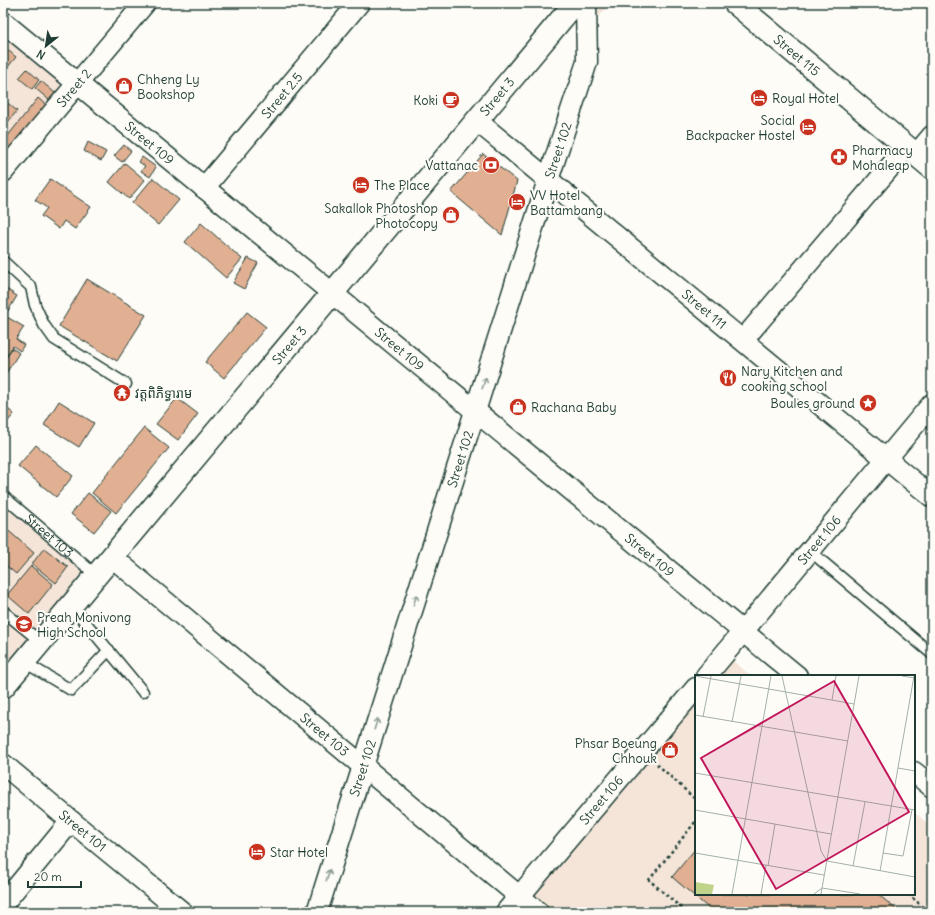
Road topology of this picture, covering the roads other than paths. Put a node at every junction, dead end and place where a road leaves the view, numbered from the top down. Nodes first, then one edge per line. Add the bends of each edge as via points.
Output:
1 (145, 3) edge
2 (359, 3) edge
3 (575, 3) edge
4 (586, 3) edge
5 (735, 3) edge
6 (3, 22) edge
7 (78, 84) junction
8 (477, 121) junction
9 (932, 136) edge
10 (918, 157) edge
11 (3, 172) edge
12 (548, 180) junction
13 (204, 188) junction
14 (3, 261) edge
15 (332, 293) junction
16 (743, 340) junction
17 (126, 384) dead end
18 (932, 404) edge
19 (475, 411) junction
20 (886, 458) junction
21 (3, 496) edge
22 (932, 497) edge
23 (810, 551) junction
24 (112, 557) junction
25 (96, 575) junction
26 (71, 605) junction
27 (3, 611) edge
28 (743, 632) junction
29 (40, 642) junction
30 (109, 650) junction
31 (932, 654) edge
32 (24, 662) junction
33 (707, 675) edge
34 (796, 675) edge
35 (3, 687) edge
36 (695, 689) edge
37 (143, 692) dead end
38 (3, 764) edge
39 (363, 766) junction
40 (915, 773) edge
41 (932, 787) edge
42 (70, 821) junction
43 (519, 896) junction
44 (3, 904) edge
45 (182, 912) edge
46 (317, 912) edge
47 (506, 912) edge
48 (538, 912) edge

1 - 7 street, Street 2
2 - 13 street, Street 2.5
3 - 8 street, Street 3
4 - 12 street, Street 102 via 587,62
5 - 10 street, Street 115
6 - 7 street, Street 109
7 - 11 street, Street 2
7 - 13 street, Street 109
8 - 12 street, Street 111
8 - 15 street, Street 3
9 - 10 street
10 - 16 street
12 - 16 street, Street 111
19 -> 12 street, Street 102
13 - 15 street, Street 109
14 - 17 lane via 31,286 35,305 54,339
15 - 19 street, Street 109
15 - 24 street, Street 3
16 - 20 street, Street 111
18 - 20 street, Street 106
19 - 28 street, Street 109
39 -> 19 street, Street 102
20 - 22 street, Street 111
20 - 23 street, Street 106
21 - 25 lane, Street 103
23 - 28 street, Street 106
23 - 31 lane
24 - 25 street, Street 3
24 - 39 street, Street 103
25 - 26 street, Street 3
26 - 29 street, Street 3
26 - 30 lane
27 - 29 lane
28 - 33 street, Street 106
28 - 34 street, Street 109
29 - 32 street, Street 3
30 - 32 lane via 71,690
30 - 37 lane
32 - 35 street, Street 3
36 - 43 street, Street 106
38 - 42 street, Street 101
39 - 43 street, Street 103
46 -> 39 street, Street 102
40 - 41 street
42 - 44 street
42 - 45 street, Street 101
43 - 47 street, Street 106
43 - 48 street, Street 103

